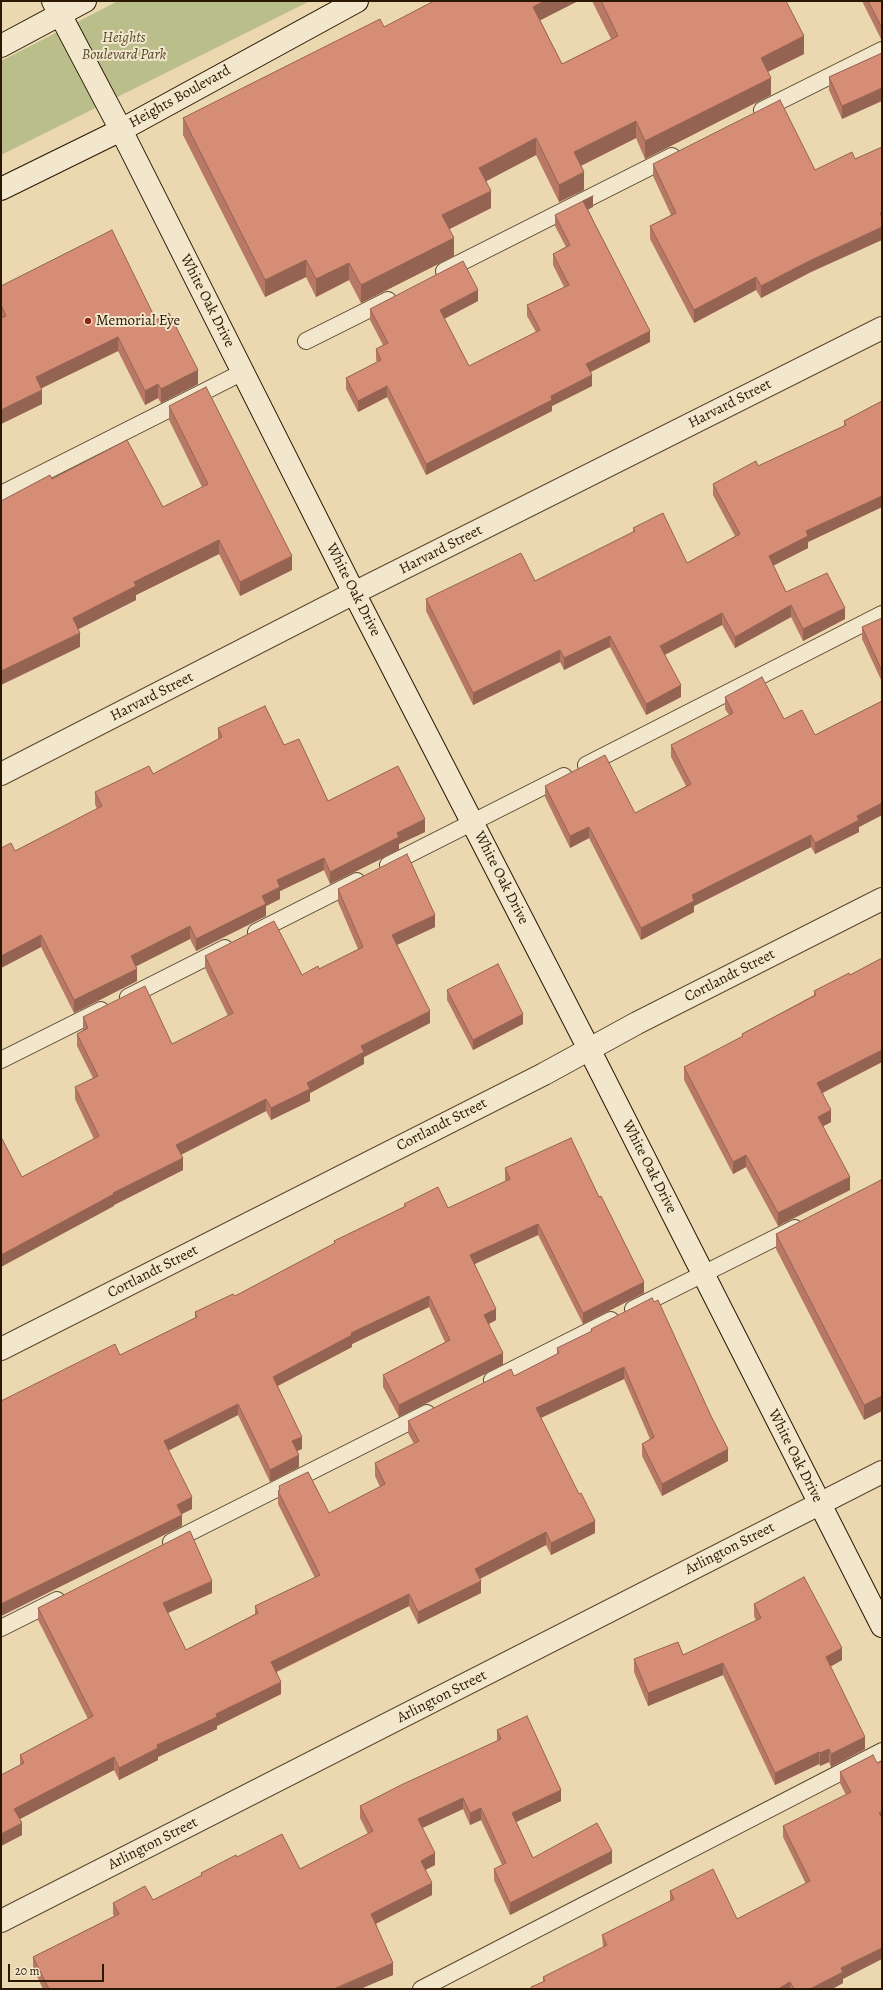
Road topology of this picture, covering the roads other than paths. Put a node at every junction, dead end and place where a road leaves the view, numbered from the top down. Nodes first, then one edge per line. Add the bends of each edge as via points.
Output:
1 (86, 1) edge
2 (357, 1) edge
3 (57, 8) edge
4 (1, 46) edge
5 (882, 50) edge
6 (752, 116) edge
7 (121, 130) junction
8 (688, 148) edge
9 (1, 188) edge
10 (433, 277) edge
11 (405, 291) edge
12 (882, 328) edge
13 (306, 341) dead end
14 (243, 372) junction
15 (1, 494) edge
16 (354, 593) junction
17 (882, 614) edge
18 (1, 774) edge
19 (473, 823) junction
20 (882, 899) edge
21 (589, 1049) junction
22 (1, 1060) edge
23 (812, 1219) edge
24 (703, 1274) junction
25 (1, 1349) edge
26 (476, 1388) edge
27 (441, 1406) edge
28 (882, 1472) edge
29 (820, 1503) junction
30 (157, 1549) edge
31 (72, 1592) edge
32 (882, 1626) edge
33 (1, 1628) edge
34 (882, 1751) edge
35 (1, 1921) edge
36 (421, 1989) edge

1 - 3 street
2 - 7 street, Heights Boulevard
3 - 4 street
3 - 7 street, White Oak Drive
5 - 6 lane
7 - 9 street, Heights Boulevard
7 - 14 street, White Oak Drive
8 - 10 lane
11 - 13 lane
12 - 16 street, Harvard Street
14 - 15 lane
14 - 16 street, White Oak Drive
16 - 18 street, Harvard Street
16 - 19 street, White Oak Drive
17 - 19 lane
19 - 21 street, White Oak Drive
19 - 22 lane
20 - 21 street, Cortlandt Street
21 - 24 street, White Oak Drive
21 - 25 street, Cortlandt Street
23 - 24 lane
24 - 26 lane
24 - 29 street, White Oak Drive
27 - 30 lane
28 - 29 street, Arlington Street
29 - 32 street, White Oak Drive
29 - 35 street, Arlington Street
31 - 33 lane
34 - 36 lane

